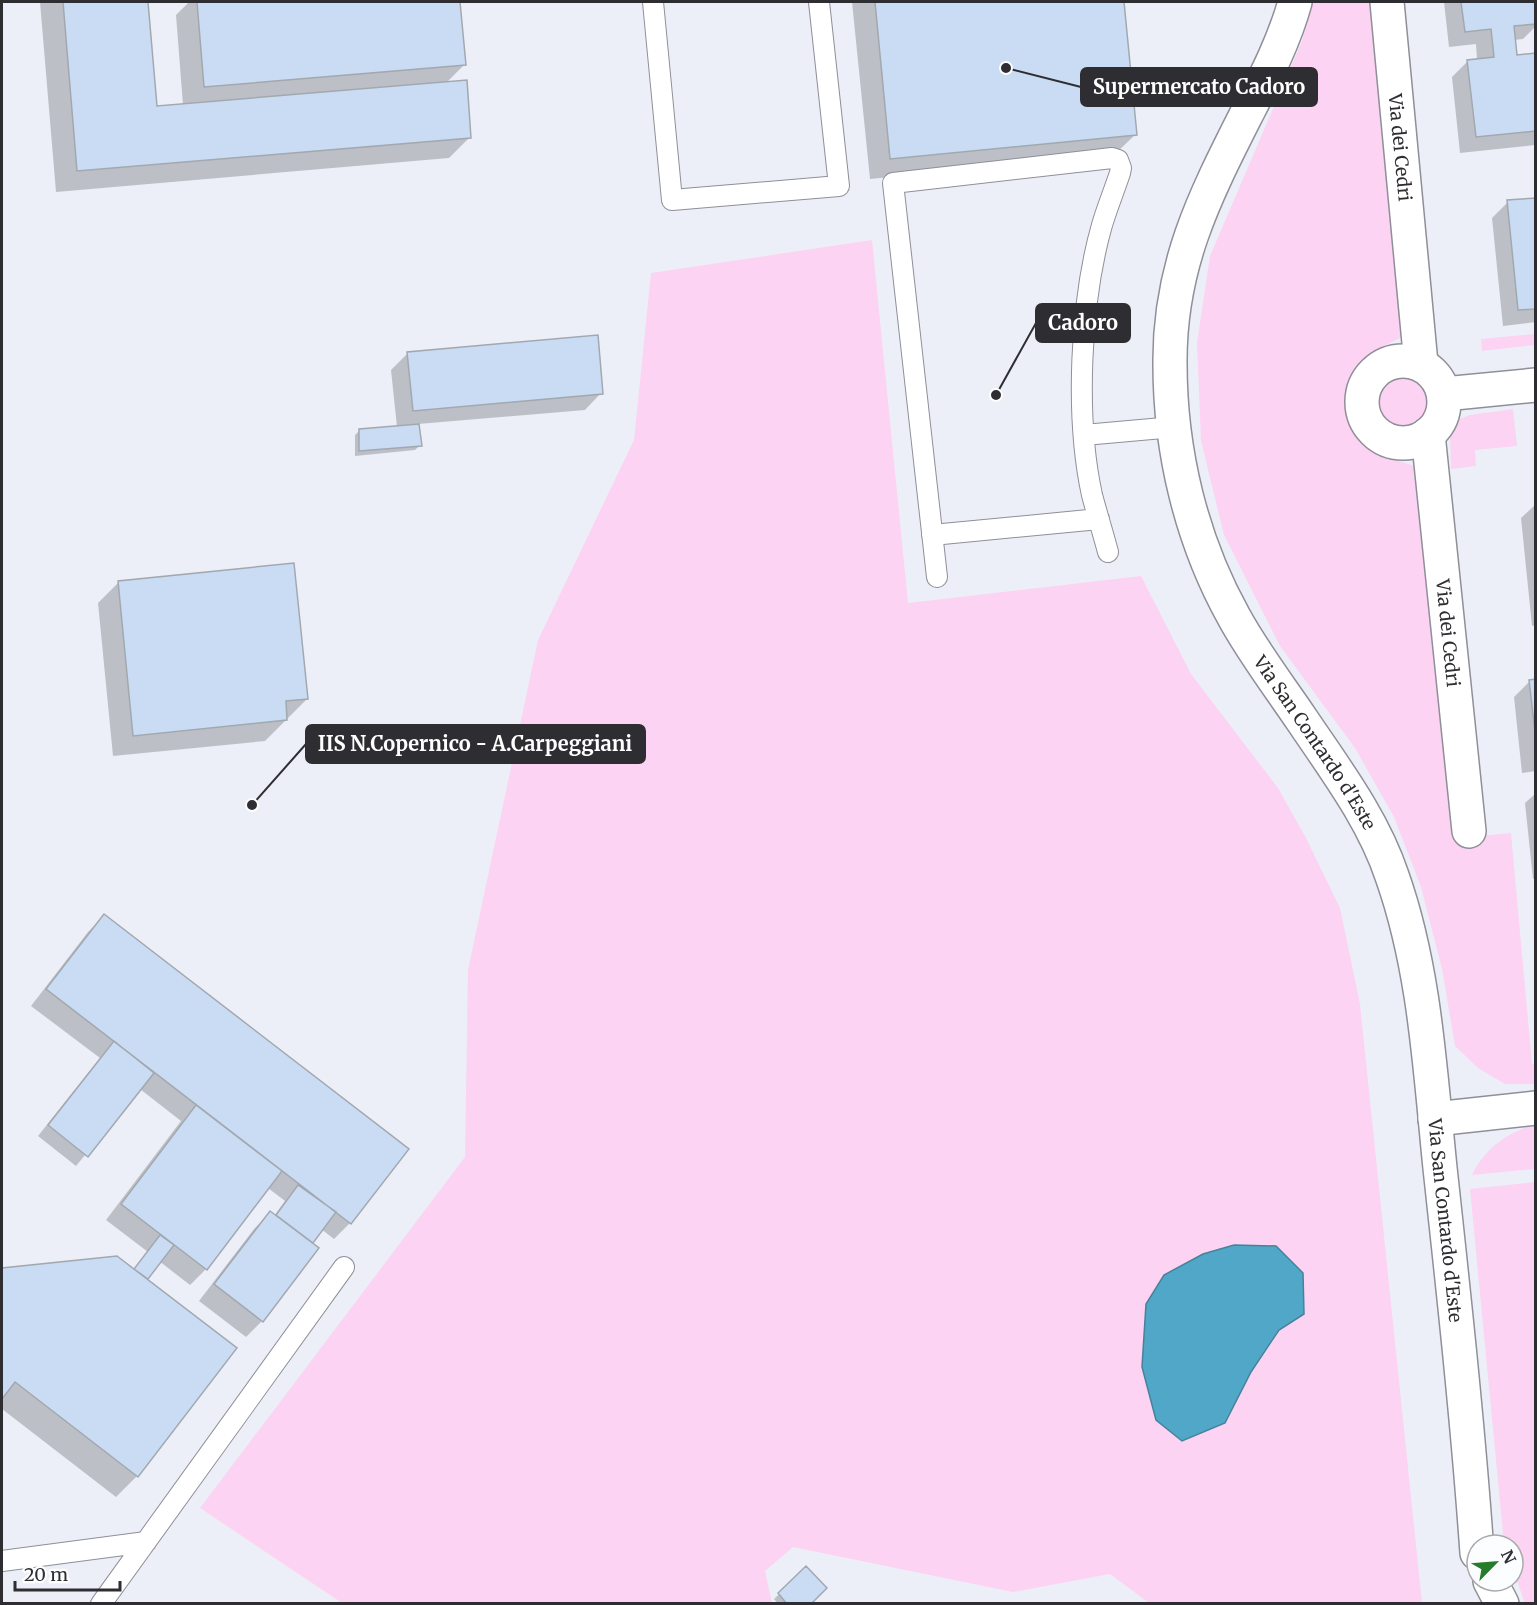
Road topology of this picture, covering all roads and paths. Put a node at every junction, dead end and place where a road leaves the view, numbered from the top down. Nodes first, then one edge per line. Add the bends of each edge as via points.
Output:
1 (653, 2) edge
2 (819, 2) edge
3 (1295, 2) edge
4 (1387, 2) edge
5 (1421, 364) junction
6 (1536, 385) edge
7 (1443, 394) junction
8 (1174, 427) junction
9 (1428, 434) junction
10 (1084, 435) junction
11 (1099, 519) junction
12 (932, 535) junction
13 (1108, 552) dead end
14 (937, 577) dead end
15 (1469, 831) dead end
16 (1536, 1108) edge
17 (1435, 1119) junction
18 (344, 1267) dead end
19 (1477, 1531) edge
20 (146, 1542) junction
21 (2, 1561) edge
22 (101, 1604) edge

1 - 2 lane via 672,200 839,186
3 - 8 street, Via San Contardo d'Este via 1282,40 1194,225 1184,258 1171,327
4 - 5 street, Via dei Cedri
5 - 7 street via 1439,380
5 - 9 street via 1392,362 1381,367 1365,385 1363,410 1374,431 1386,439 1410,443
6 - 7 street
7 - 9 street via 1439,422
8 - 10 lane
8 - 17 street, Via San Contardo d'Este via 1189,508 1235,620 1340,777 1391,872 1416,968
9 - 15 street, Via dei Cedri
10 - 11 lane
10 - 12 lane via 1083,366 1088,308 1102,227 1120,173 1118,160 893,183
11 - 12 lane
11 - 13 lane
12 - 14 lane
16 - 17 street
17 - 19 street, Via San Contardo d'Este
18 - 20 lane
20 - 21 lane
20 - 22 lane

